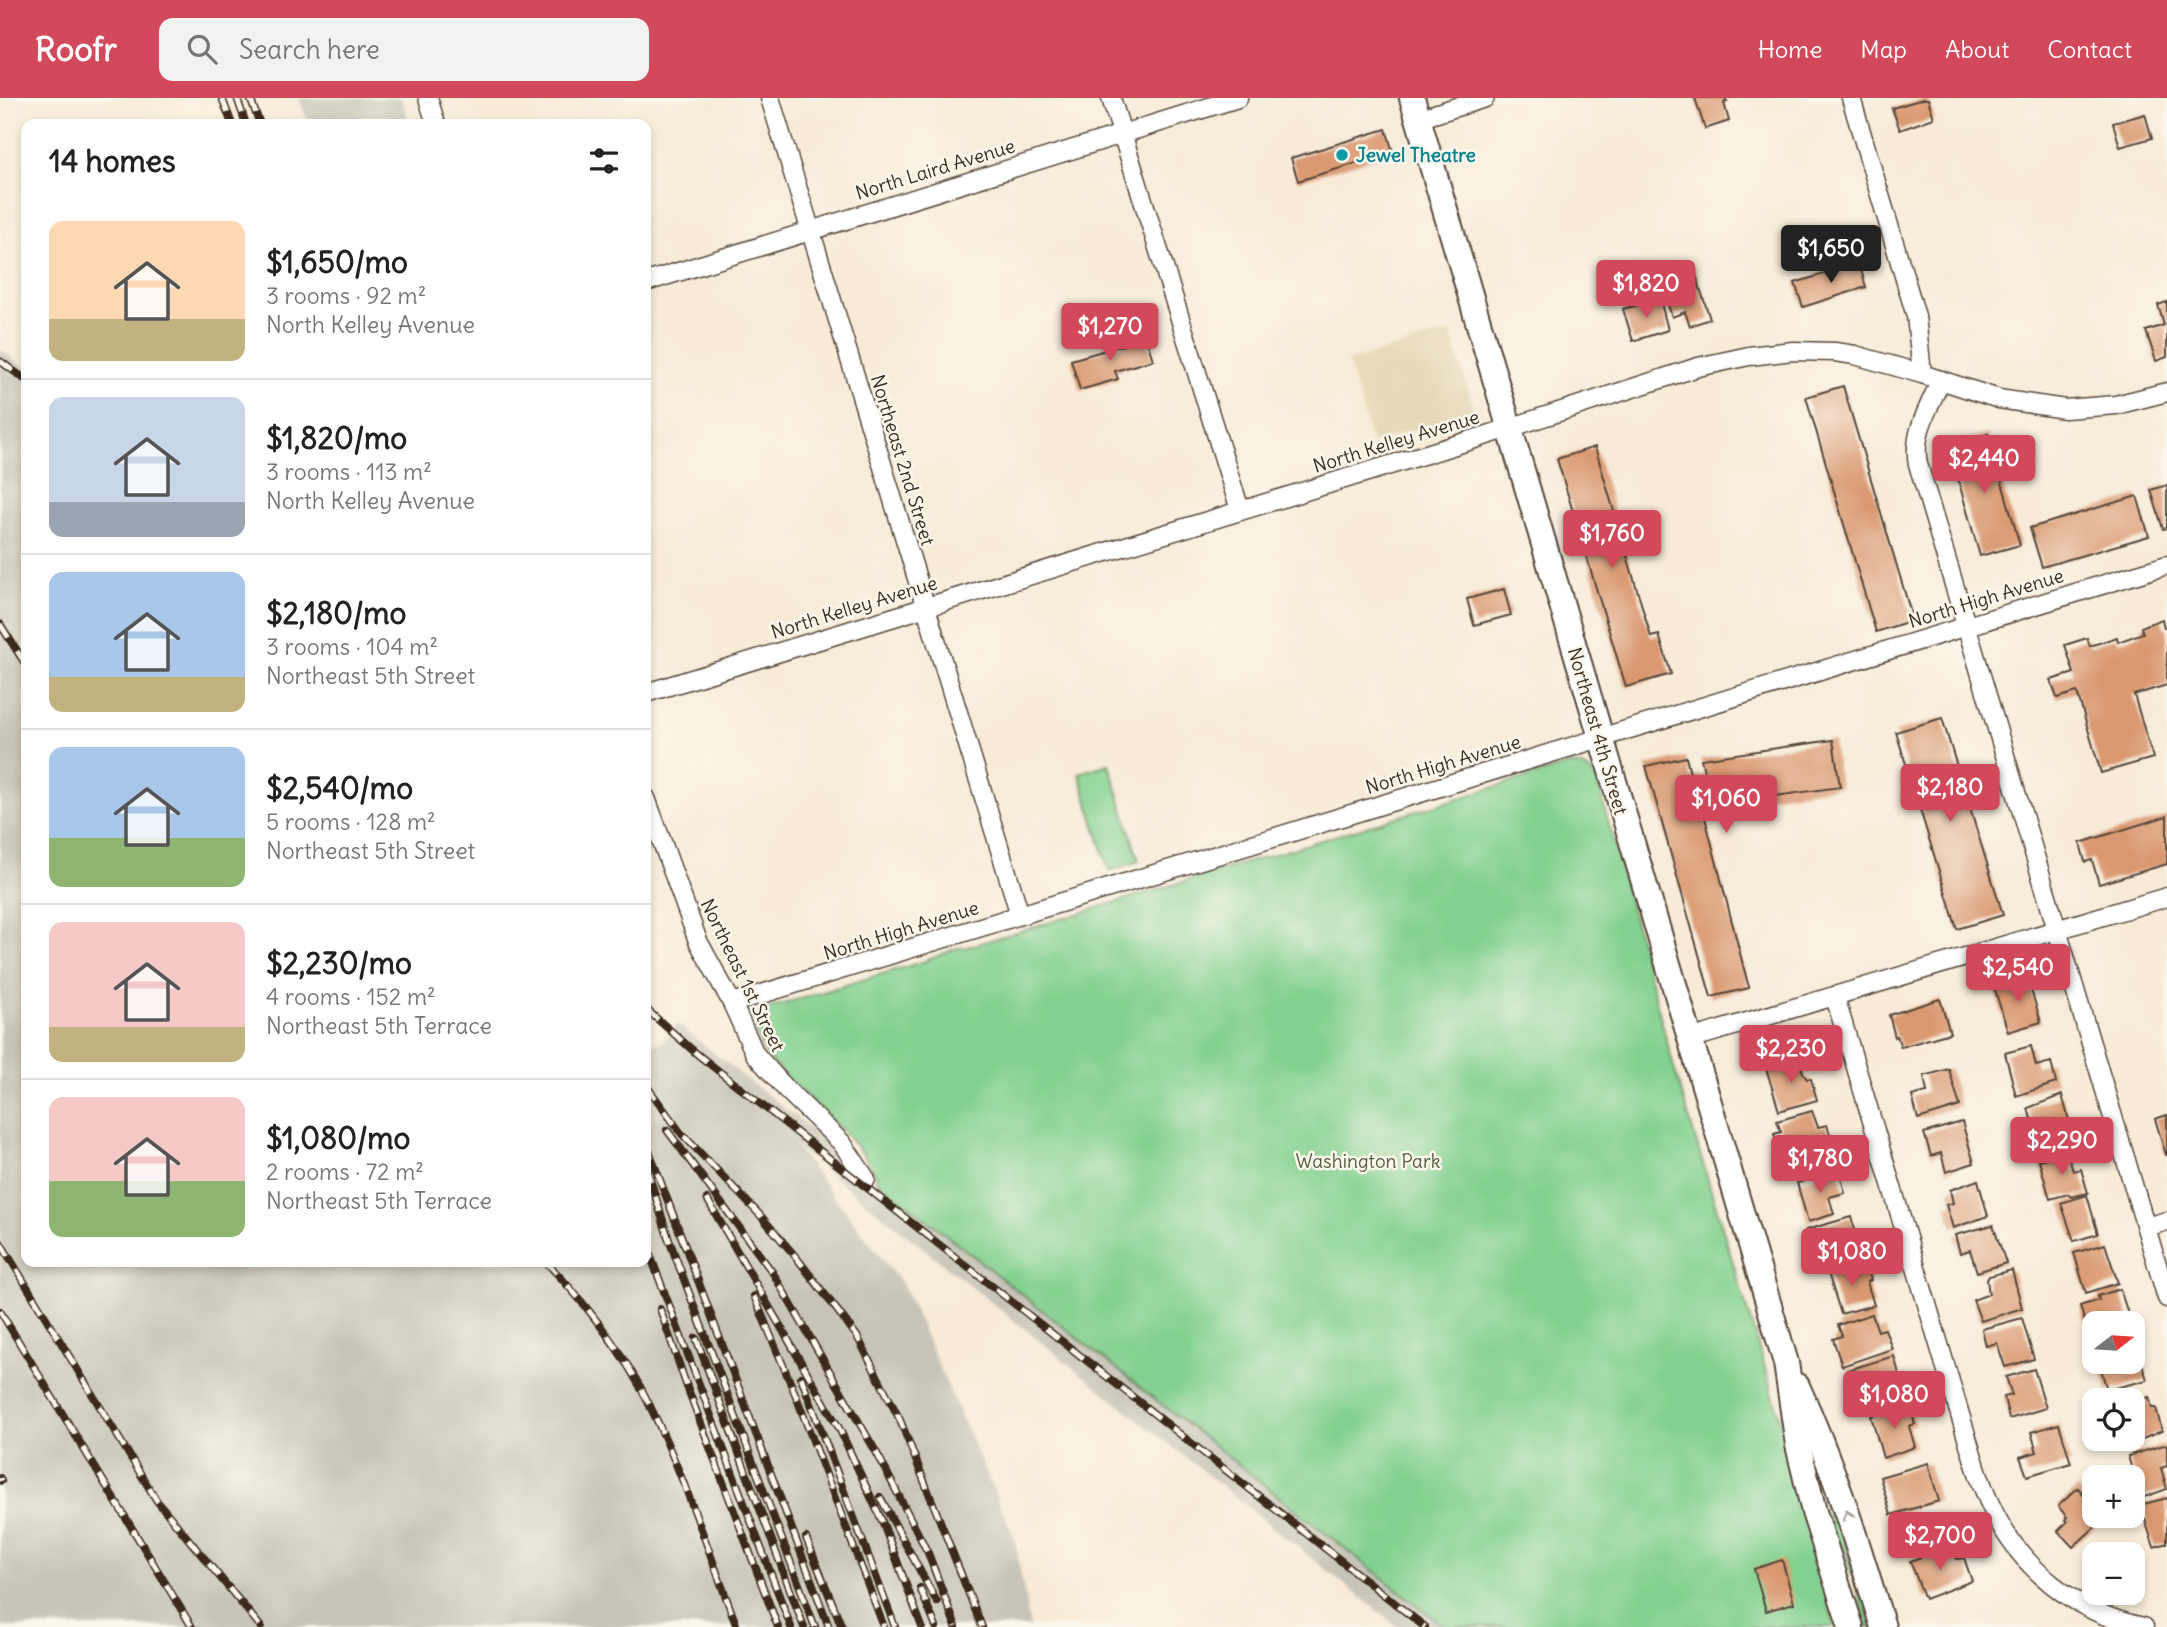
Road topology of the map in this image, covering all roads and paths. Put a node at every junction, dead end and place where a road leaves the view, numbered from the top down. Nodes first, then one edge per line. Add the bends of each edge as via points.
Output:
1 (428, 98) edge
2 (770, 98) edge
3 (1111, 98) edge
4 (1238, 98) edge
5 (1485, 98) edge
6 (1851, 98) edge
7 (1415, 109) edge
8 (434, 119) edge
9 (1122, 132) junction
10 (810, 230) junction
11 (651, 280) edge
12 (1922, 374) junction
13 (1941, 380) junction
14 (2167, 392) edge
15 (1509, 428) junction
16 (1240, 510) junction
17 (2167, 565) edge
18 (926, 607) junction
19 (1966, 626) junction
20 (651, 691) edge
21 (1600, 738) junction
22 (651, 812) edge
23 (2167, 897) edge
24 (1020, 915) junction
25 (2057, 928) junction
26 (1835, 997) junction
27 (732, 1003) junction
28 (1690, 1039) junction
29 (866, 1179) dead end
30 (2167, 1221) edge
31 (2146, 1227) junction
32 (2167, 1298) edge
33 (1786, 1363) junction
34 (1851, 1627) edge
35 (1883, 1627) edge
36 (2144, 1627) edge

1 - 8 street
2 - 10 street, Northeast 2nd Street
3 - 9 street
4 - 9 street, North Laird Avenue
5 - 7 street
6 - 12 street via 1916,316
7 - 15 main road, Northeast 4th Street
9 - 10 street, North Laird Avenue
9 - 16 street
10 - 11 street, North Laird Avenue
10 - 18 street, Northeast 2nd Street
12 - 13 street, North Kelley Avenue
12 - 15 street, North Kelley Avenue via 1835,352 1773,353 1698,368
13 - 14 street, North Kelley Avenue via 1999,399 2064,409 2116,405
13 - 19 street via 1915,450
15 - 16 street, North Kelley Avenue
15 - 21 main road, Northeast 4th Street
16 - 18 street, North Kelley Avenue
17 - 19 street, North High Avenue
18 - 20 street, North Kelley Avenue
18 - 24 street, Northeast 2nd Street
19 - 21 street, North High Avenue
19 - 25 street
21 - 24 street, North High Avenue
21 - 28 main road, Northeast 4th Street
22 - 27 street, Northeast 1st Street via 690,920
23 - 25 street
24 - 27 street, North High Avenue
25 - 26 street
25 - 31 street
26 - 28 street
26 - 36 street via 1990,1506 2018,1549 2049,1583 2095,1611
27 - 29 street, Northeast 1st Street via 764,1067 842,1143
28 - 33 main road, Northeast 4th Street
30 - 31 street
31 - 32 street
33 - 34 main road, Northeast 4th Street via 1814,1513
35 -> 33 main road, Northeast 4th Street via 1821,1437

